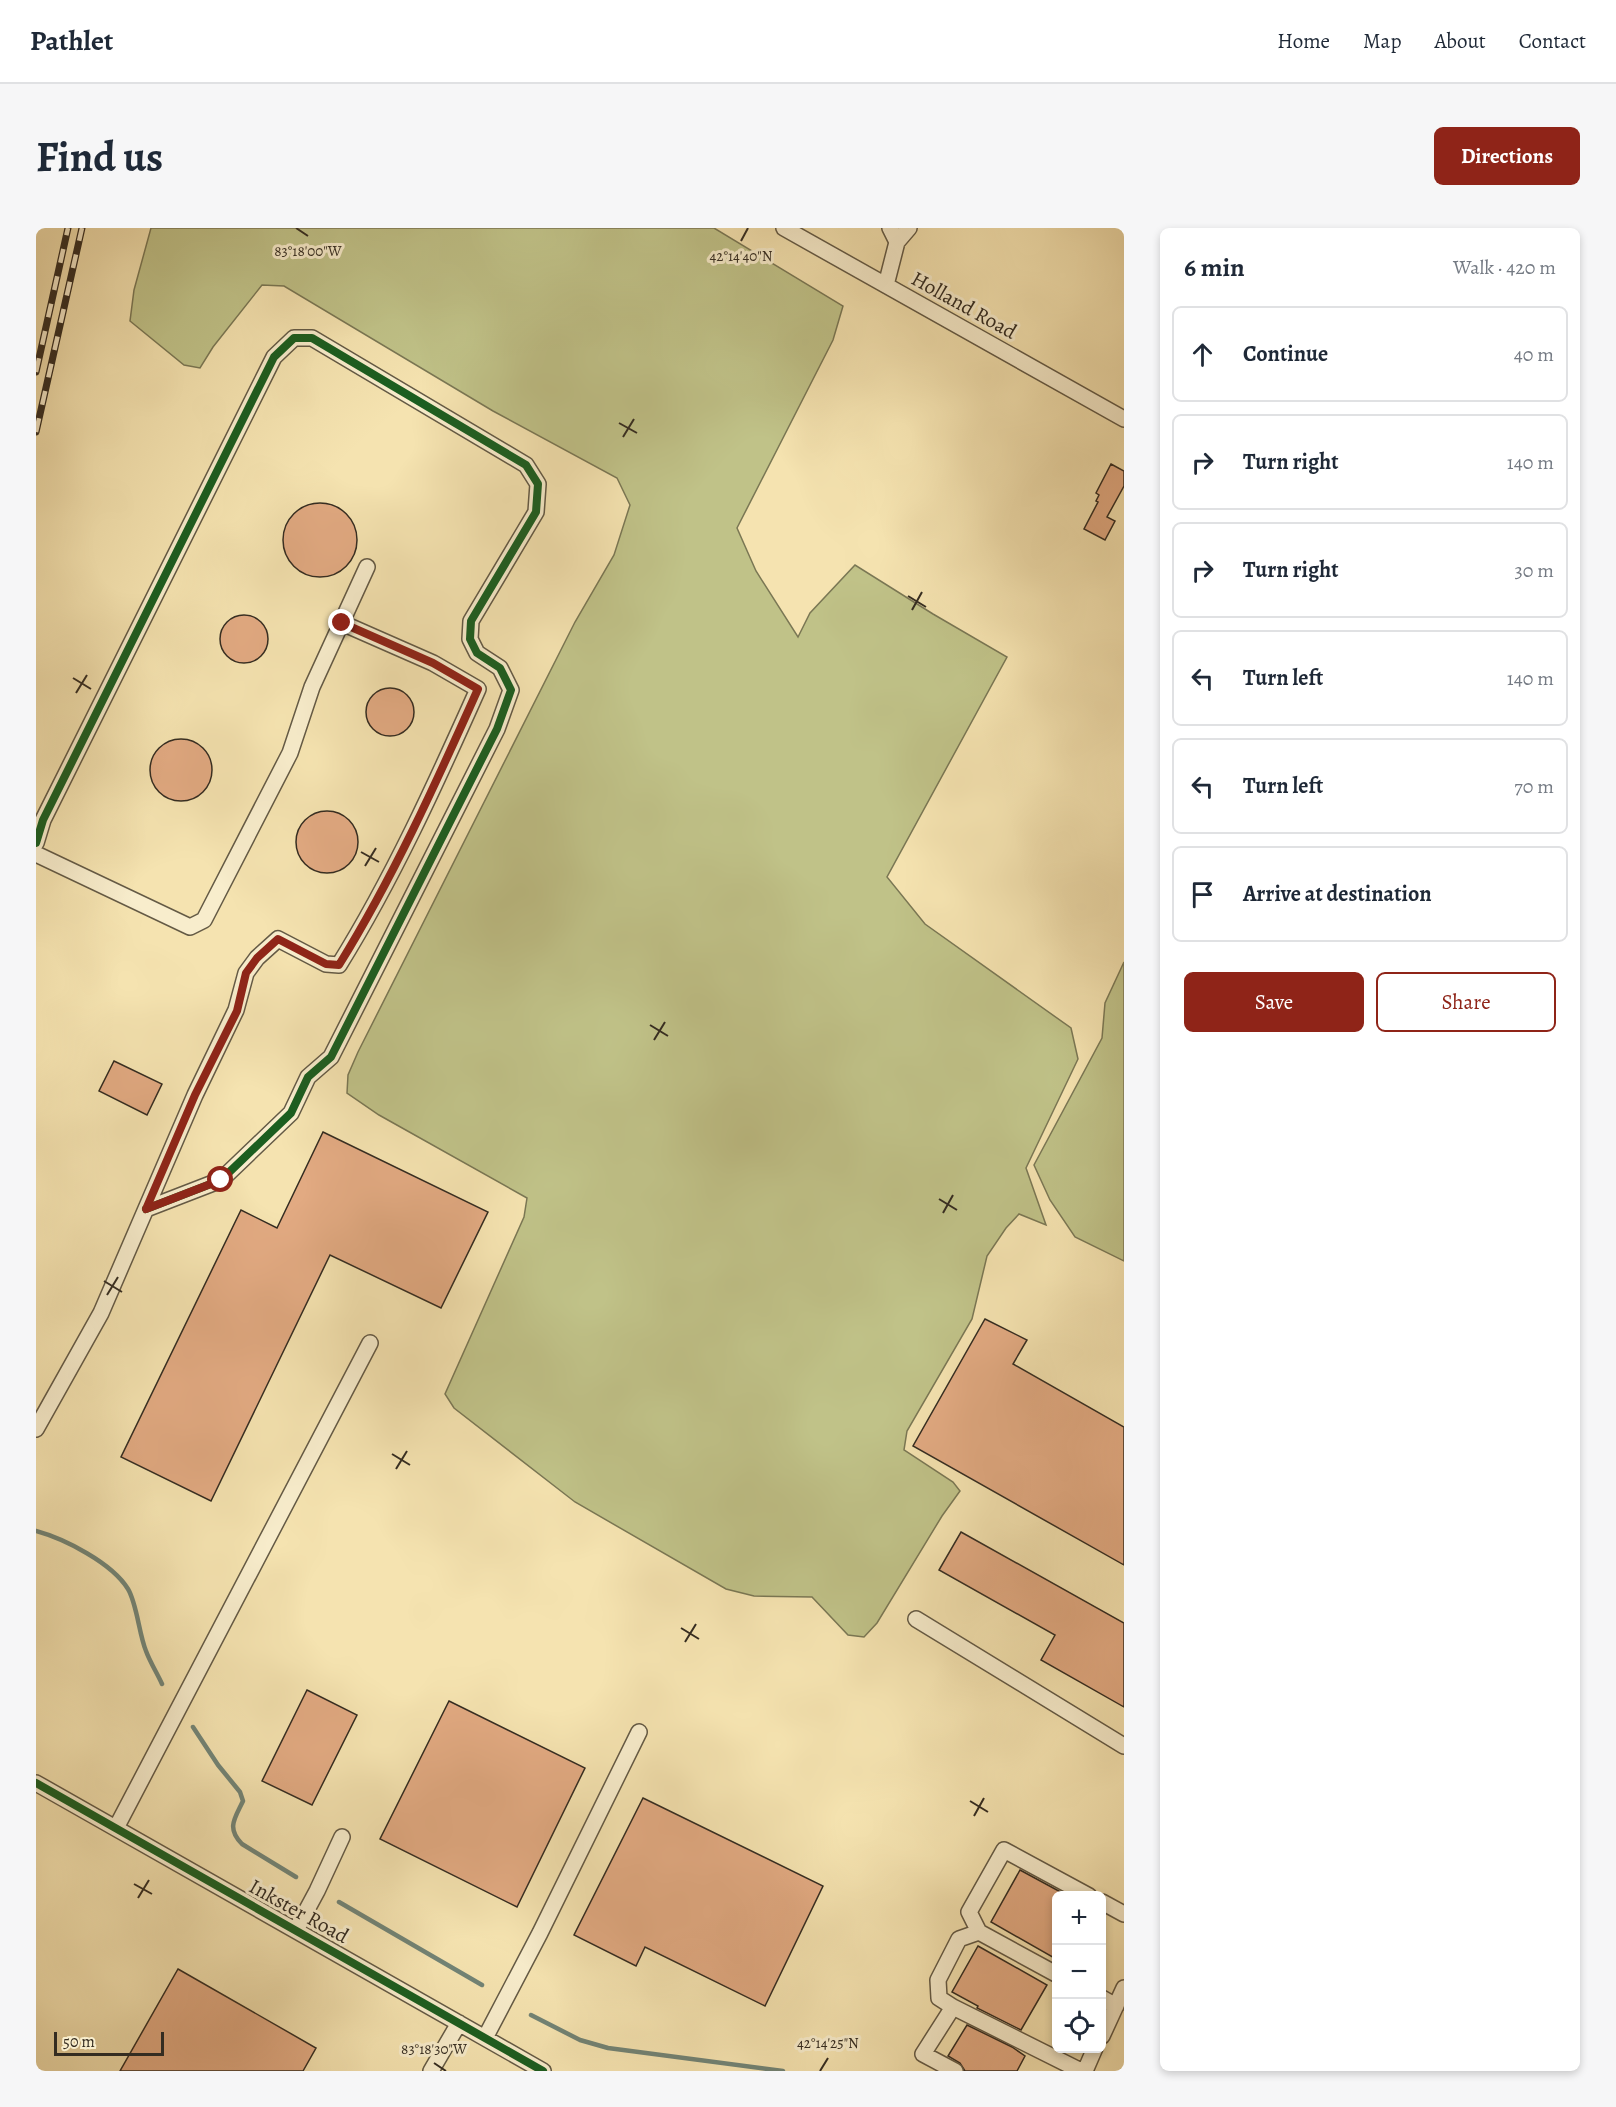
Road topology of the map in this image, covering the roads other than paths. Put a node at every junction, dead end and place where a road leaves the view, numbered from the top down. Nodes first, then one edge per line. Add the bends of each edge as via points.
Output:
1 (784, 228) edge
2 (890, 228) edge
3 (909, 228) edge
4 (897, 242) junction
5 (886, 285) junction
6 (1124, 419) edge
7 (367, 567) dead end
8 (342, 623) junction
9 (36, 843) edge
10 (36, 854) edge
11 (146, 1209) junction
12 (370, 1343) dead end
13 (36, 1429) edge
14 (916, 1619) dead end
15 (639, 1732) dead end
16 (1124, 1746) edge
17 (36, 1783) edge
18 (116, 1828) junction
19 (342, 1837) dead end
20 (1080, 1891) edge
21 (1106, 1905) edge
22 (1124, 1914) edge
23 (296, 1930) junction
24 (979, 1932) junction
25 (1052, 1972) edge
26 (1124, 1988) edge
27 (1103, 1999) edge
28 (1116, 2006) junction
29 (952, 2007) junction
30 (459, 2023) junction
31 (1106, 2026) edge
32 (485, 2038) junction
33 (1094, 2053) edge
34 (1088, 2070) edge
35 (431, 2071) edge
36 (543, 2071) edge
37 (955, 2071) edge

1 - 5 street, Holland Road
2 - 4 street
3 - 4 street
4 - 5 street
5 - 6 street, Holland Road
7 - 8 street
8 - 10 street via 312,687 290,753 204,920 190,927
8 - 11 street via 433,663 478,689 428,801 339,965 326,964 278,939 246,973 237,1011 195,1095
9 - 11 street via 42,820 268,368 294,338 312,338 526,465 538,484 536,512 471,621 470,639 477,653 500,668 511,690 497,729 331,1058 308,1077 291,1113 221,1180
11 - 13 street via 101,1313
12 - 18 street
14 - 16 street
15 - 32 street
17 - 18 street, Inkster Road
18 - 23 street, Inkster Road
19 - 23 street
20 - 24 street via 1004,1850 969,1912
21 - 22 street
23 - 30 street, Inkster Road
24 - 25 street
24 - 29 street via 959,1939 938,1980 939,1998
26 - 28 street
27 - 28 street
28 - 31 street
29 - 34 street
29 - 37 street via 923,2054
30 - 32 street, Inkster Road
30 - 35 street
32 - 36 street, Inkster Road
33 - 34 street

